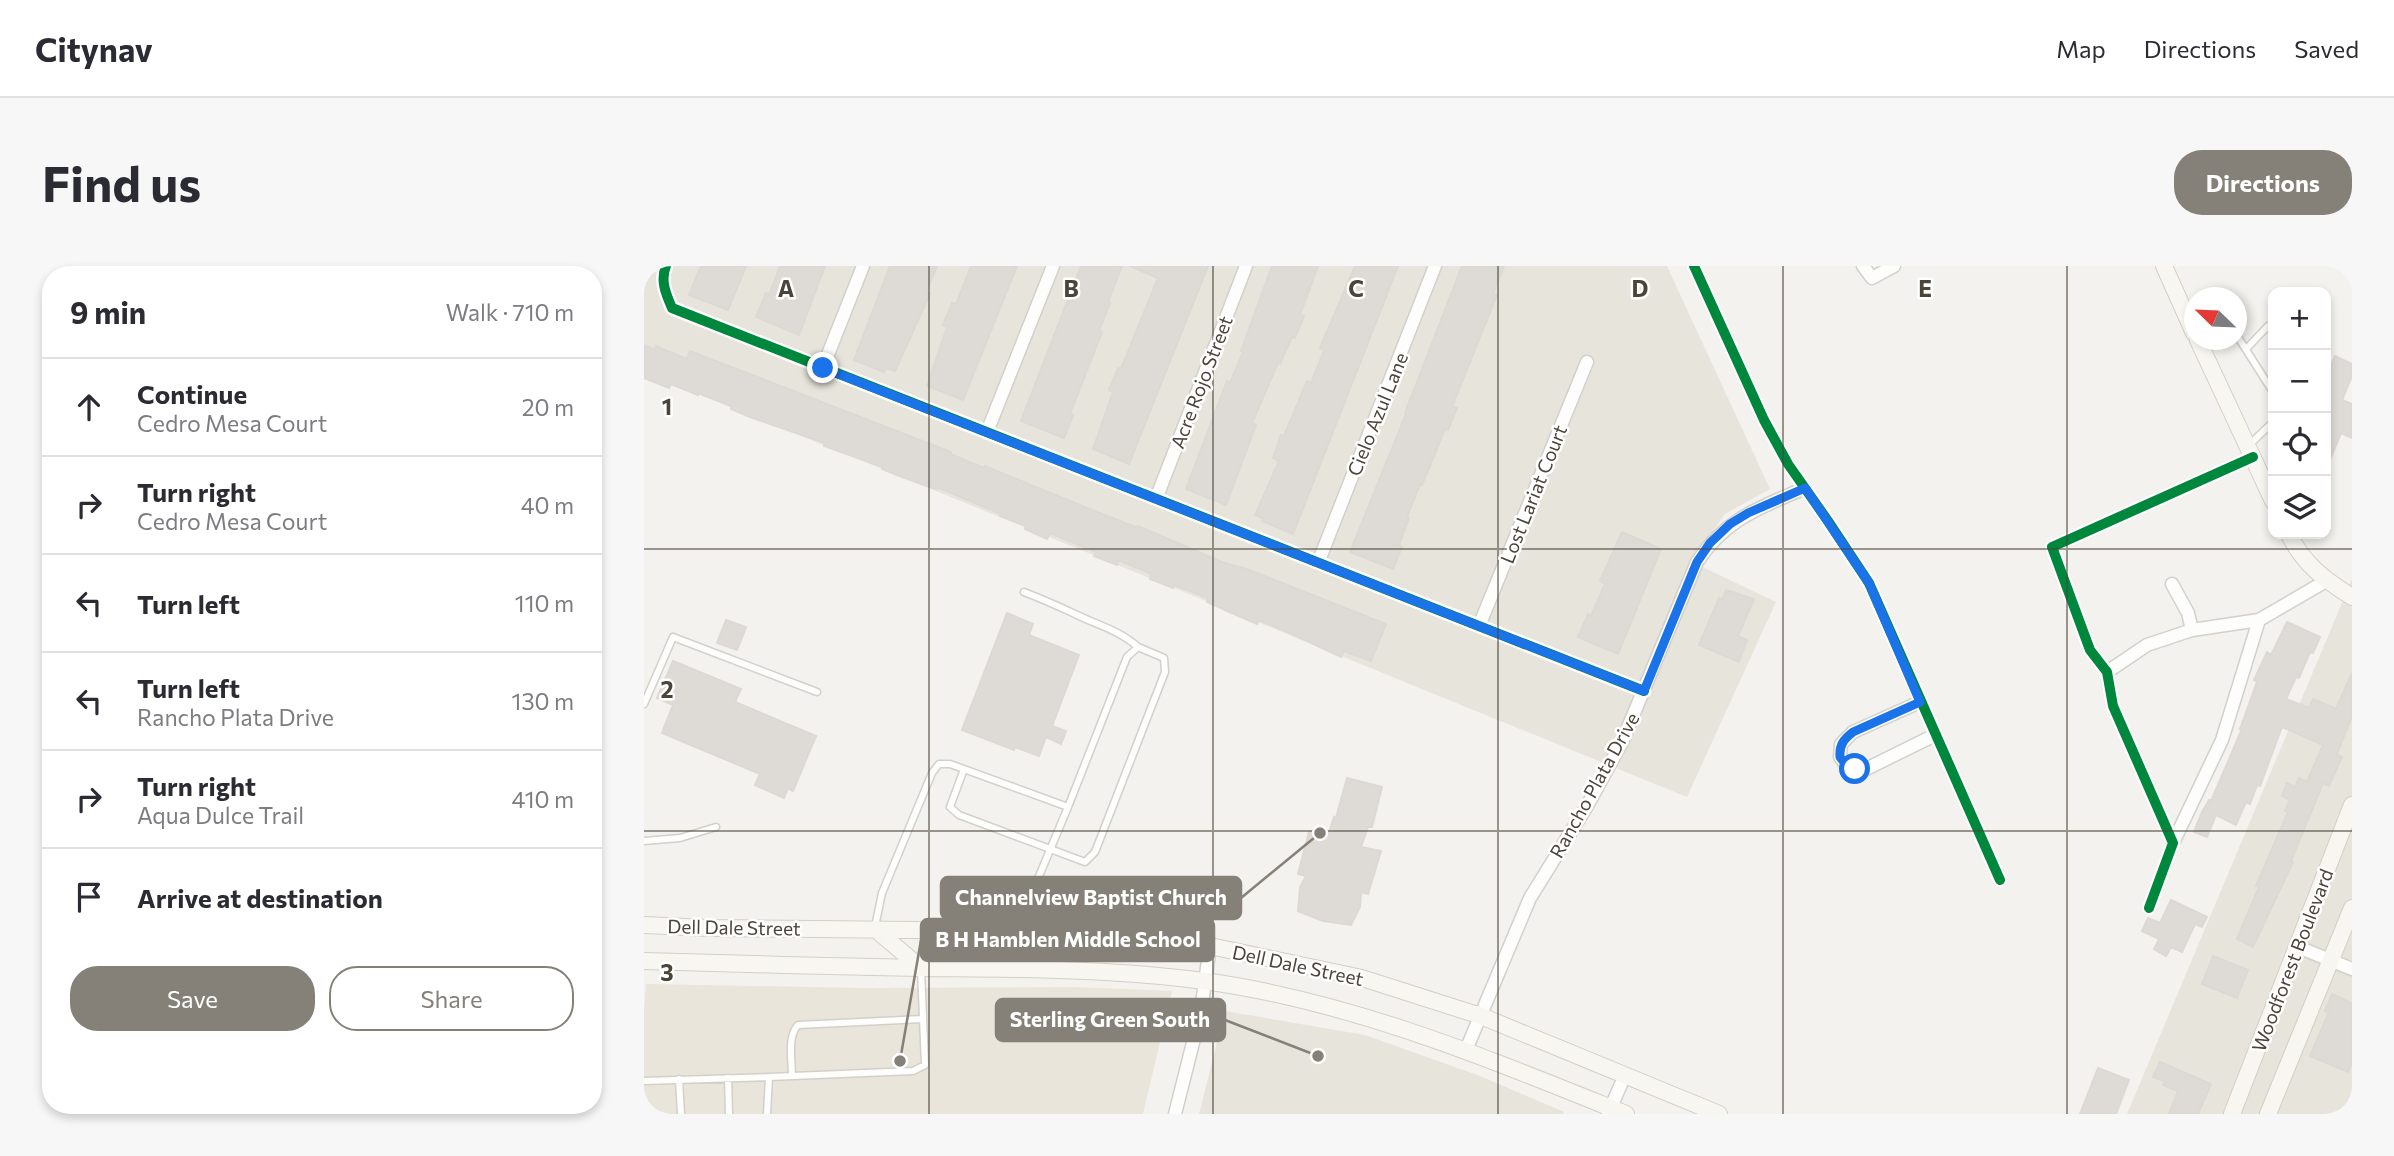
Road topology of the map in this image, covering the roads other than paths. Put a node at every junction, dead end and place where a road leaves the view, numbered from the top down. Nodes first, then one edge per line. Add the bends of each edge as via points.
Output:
1 (666, 266) edge
2 (863, 266) edge
3 (1053, 266) edge
4 (1246, 266) edge
5 (1435, 266) edge
6 (1694, 266) edge
7 (1863, 266) edge
8 (1894, 266) edge
9 (2164, 266) edge
10 (2184, 307) edge
11 (2268, 326) edge
12 (2247, 348) joint
13 (2202, 350) edge
14 (1587, 362) dead end
15 (823, 368) junction
16 (2268, 384) edge
17 (2268, 429) edge
18 (987, 432) junction
19 (2250, 452) junction
20 (1805, 488) junction
21 (2268, 490) edge
22 (1156, 499) junction
23 (2292, 539) edge
24 (1318, 562) junction
25 (2326, 580) junction
26 (2172, 583) dead end
27 (1024, 592) dead end
28 (2352, 597) edge
29 (2259, 620) junction
30 (1479, 626) junction
31 (2192, 631) junction
32 (1138, 647) junction
33 (2107, 673) junction
34 (1644, 691) junction
35 (817, 692) dead end
36 (1920, 702) junction
37 (644, 704) edge
38 (1935, 734) junction
39 (964, 769) junction
40 (2352, 805) edge
41 (1068, 807) junction
42 (716, 827) dead end
43 (644, 841) edge
44 (2173, 843) junction
45 (1051, 848) junction
46 (2000, 880) dead end
47 (2149, 908) dead end
48 (2352, 908) edge
49 (644, 925) edge
50 (875, 929) junction
51 (1023, 931) junction
52 (1210, 946) junction
53 (2298, 947) junction
54 (2332, 960) junction
55 (644, 961) edge
56 (921, 968) junction
57 (2352, 969) edge
58 (1205, 981) junction
59 (1481, 1016) junction
60 (923, 1019) junction
61 (1466, 1050) junction
62 (1625, 1075) junction
63 (792, 1076) junction
64 (769, 1077) junction
65 (728, 1078) junction
66 (679, 1079) junction
67 (644, 1081) edge
68 (1609, 1111) edge
69 (681, 1114) edge
70 (729, 1114) edge
71 (767, 1114) edge
72 (1175, 1114) edge
73 (1626, 1114) edge
74 (1719, 1114) edge
75 (2232, 1114) edge
76 (2268, 1114) edge

1 - 15 street via 664,291 671,308
2 - 15 street
3 - 18 street
4 - 22 street, Acre Rojo Street
5 - 24 street, Cielo Azul Lane
6 - 20 street via 1764,420
7 - 8 street via 1872,278
9 - 10 main road
11 - 12 lane
12 - 16 lane
13 - 19 main road
14 - 30 street, Lost Lariat Court
15 - 18 street
17 - 19 lane
18 - 22 street
19 - 21 main road
19 - 33 street via 2052,547 2090,650
20 - 34 street, Rancho Plata Drive via 1748,513 1710,543 1697,562
20 - 36 street via 1869,583
22 - 24 street
23 - 25 main road via 2305,562
24 - 30 street
25 - 28 main road
25 - 29 street
26 - 31 street via 2188,612
27 - 32 lane via 1114,630
29 - 31 street
29 - 44 street via 2222,740
30 - 34 street
31 - 33 street via 2147,645
32 - 41 lane via 1128,657
32 - 45 lane via 1164,658 1165,672 1095,852 1085,862
33 - 44 street via 2113,706
34 - 59 street, Rancho Plata Drive via 1587,806 1530,898
35 - 37 lane via 673,637
36 - 38 street
36 - 38 street via 1853,732 1841,744 1840,757 1848,767 1864,770
38 - 46 street
39 - 41 lane
39 - 45 lane via 950,807 959,815
39 - 50 lane via 939,765 932,773 882,894
40 - 53 main road, Woodforest Boulevard
41 - 45 lane
42 - 43 lane via 680,838
44 - 47 street
45 - 51 lane via 1028,900
48 - 54 main road, Woodforest Boulevard
49 - 50 main road, Dell Dale Street
50 - 51 main road, Dell Dale Street
50 - 56 main road
51 - 52 main road, Dell Dale Street via 1143,936
52 - 58 street
52 - 59 main road, Dell Dale Street via 1362,978
53 - 54 street
53 - 75 main road, Woodforest Boulevard
54 - 57 street
54 - 76 main road, Woodforest Boulevard
55 - 56 main road, Dell Dale Street
56 - 58 main road, Dell Dale Street via 1051,968
56 - 60 lane
58 - 61 main road, Dell Dale Street via 1342,1010
58 - 72 street
59 - 61 street, Rancho Plata Drive
59 - 62 main road, Dell Dale Street
60 - 63 lane via 798,1025 792,1038
60 - 63 lane via 925,1065 913,1071
61 - 68 main road, Dell Dale Street
62 - 68 street
62 - 74 main road, Dell Dale Street
63 - 64 lane
64 - 65 lane
64 - 71 lane
65 - 66 lane
65 - 70 lane
66 - 67 lane
66 - 69 lane
68 - 73 main road, Dell Dale Street

